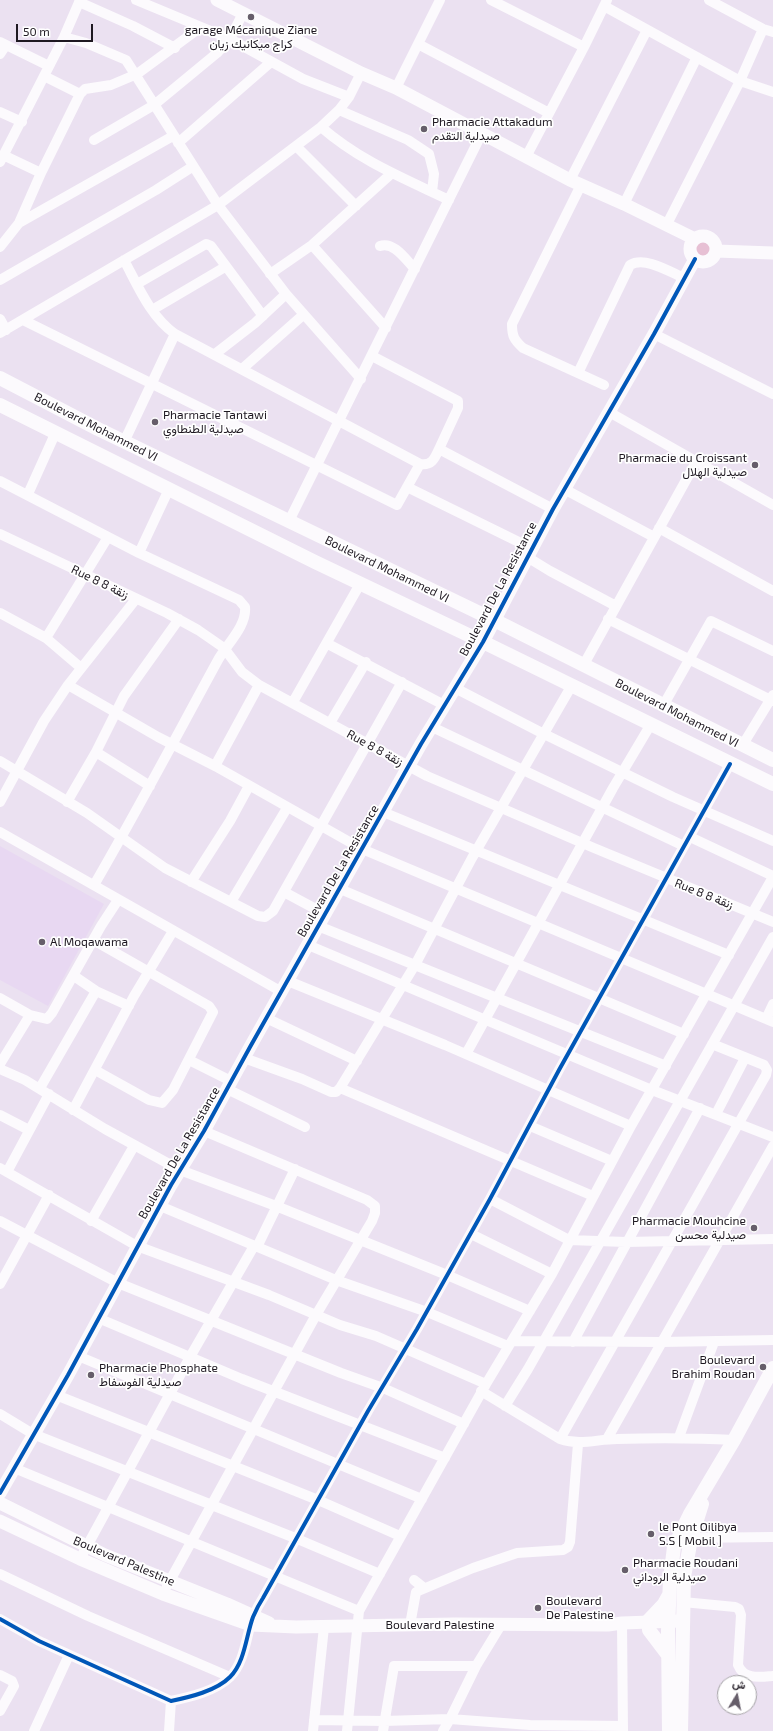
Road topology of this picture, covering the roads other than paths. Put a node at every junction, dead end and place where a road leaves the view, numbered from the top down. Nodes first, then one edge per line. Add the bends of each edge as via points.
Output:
1 (136, 0) edge
2 (218, 0) edge
3 (440, 0) edge
4 (491, 0) edge
5 (709, 0) edge
6 (80, 1) edge
7 (605, 3) edge
8 (243, 13) junction
9 (201, 27) junction
10 (647, 30) junction
11 (768, 31) edge
12 (64, 37) junction
13 (230, 39) junction
14 (3, 43) edge
15 (418, 44) junction
16 (584, 47) junction
17 (175, 48) junction
18 (0, 54) edge
19 (698, 57) junction
20 (272, 62) junction
21 (49, 66) junction
22 (137, 74) junction
23 (361, 74) junction
24 (44, 76) junction
25 (740, 81) junction
26 (396, 88) junction
27 (773, 92) edge
28 (80, 94) junction
29 (349, 97) junction
30 (154, 105) junction
31 (340, 110) junction
32 (0, 112) edge
33 (549, 112) junction
34 (22, 122) junction
35 (321, 127) junction
36 (482, 133) junction
37 (176, 139) junction
38 (94, 140) dead end
39 (296, 146) junction
40 (526, 157) junction
41 (2, 159) edge
42 (192, 167) junction
43 (41, 173) junction
44 (392, 173) junction
45 (575, 182) junction
46 (432, 192) junction
47 (449, 200) junction
48 (624, 204) junction
49 (218, 205) junction
50 (356, 206) junction
51 (19, 223) junction
52 (667, 224) junction
53 (695, 239) junction
54 (312, 245) junction
55 (380, 246) dead end
56 (0, 248) edge
57 (716, 251) junction
58 (773, 253) edge
59 (695, 259) junction
60 (124, 260) junction
61 (225, 267) junction
62 (415, 269) junction
63 (270, 274) junction
64 (684, 278) junction
65 (0, 280) edge
66 (137, 284) junction
67 (286, 294) junction
68 (152, 310) junction
69 (303, 315) junction
70 (262, 316) junction
71 (0, 319) edge
72 (23, 320) junction
73 (386, 328) junction
74 (3, 332) edge
75 (175, 334) junction
76 (654, 334) junction
77 (215, 354) junction
78 (372, 356) junction
79 (242, 369) junction
80 (578, 373) junction
81 (0, 378) edge
82 (361, 379) junction
83 (150, 384) junction
84 (604, 385) dead end
85 (773, 394) edge
86 (0, 405) edge
87 (609, 412) junction
88 (339, 420) junction
89 (55, 434) junction
90 (124, 442) junction
91 (439, 449) junction
92 (696, 462) junction
93 (420, 464) junction
94 (316, 466) junction
95 (0, 481) edge
96 (407, 488) junction
97 (168, 489) junction
98 (564, 489) junction
99 (28, 494) junction
100 (773, 505) edge
101 (553, 509) junction
102 (289, 521) junction
103 (660, 528) junction
104 (0, 534) edge
105 (108, 537) junction
106 (654, 537) junction
107 (529, 552) junction
108 (139, 553) junction
109 (86, 574) junction
110 (360, 584) junction
111 (773, 591) edge
112 (136, 599) junction
113 (616, 606) junction
114 (0, 613) edge
115 (179, 619) junction
116 (608, 619) junction
117 (494, 620) junction
118 (46, 638) junction
119 (483, 642) junction
120 (328, 644) junction
121 (224, 648) junction
122 (773, 651) edge
123 (689, 660) junction
124 (366, 662) junction
125 (582, 666) junction
126 (80, 668) junction
127 (402, 682) junction
128 (68, 685) junction
129 (259, 685) junction
130 (572, 685) junction
131 (455, 688) junction
132 (772, 699) edge
133 (293, 702) junction
134 (444, 705) junction
135 (663, 706) junction
136 (115, 712) junction
137 (330, 723) junction
138 (651, 724) junction
139 (432, 727) junction
140 (542, 734) junction
141 (367, 744) junction
142 (172, 745) junction
143 (742, 746) junction
144 (96, 752) junction
145 (773, 760) edge
146 (0, 761) edge
147 (730, 764) junction
148 (215, 766) junction
149 (409, 767) junction
150 (523, 769) junction
151 (17, 771) junction
152 (623, 772) junction
153 (773, 784) edge
154 (150, 786) junction
155 (249, 786) junction
156 (0, 802) edge
157 (67, 802) junction
158 (287, 808) junction
159 (501, 808) junction
160 (602, 808) junction
161 (383, 812) junction
162 (704, 812) junction
163 (320, 825) junction
164 (0, 832) edge
165 (690, 837) junction
166 (121, 838) junction
167 (773, 841) edge
168 (584, 843) junction
169 (684, 846) junction
170 (362, 849) junction
171 (477, 850) junction
172 (773, 876) edge
173 (666, 878) junction
174 (191, 882) junction
175 (94, 885) junction
176 (560, 885) junction
177 (455, 888) junction
178 (340, 889) junction
179 (284, 892) junction
180 (118, 900) junction
181 (231, 902) junction
182 (325, 914) junction
183 (752, 914) junction
184 (644, 919) junction
185 (773, 922) edge
186 (538, 923) junction
187 (318, 926) junction
188 (434, 928) junction
189 (173, 931) junction
190 (773, 937) edge
191 (93, 940) junction
192 (308, 945) junction
193 (729, 955) junction
194 (622, 958) junction
195 (516, 963) junction
196 (414, 965) junction
197 (149, 972) junction
198 (74, 976) junction
199 (288, 981) junction
200 (402, 985) junction
201 (96, 991) junction
202 (282, 992) junction
203 (706, 994) junction
204 (0, 998) edge
205 (497, 998) junction
206 (600, 998) junction
207 (773, 1004) edge
208 (733, 1005) junction
209 (129, 1006) junction
210 (30, 1015) junction
211 (266, 1018) junction
212 (381, 1019) junction
213 (485, 1020) junction
214 (769, 1020) edge
215 (581, 1032) junction
216 (684, 1034) junction
217 (712, 1044) junction
218 (466, 1054) junction
219 (568, 1054) junction
220 (244, 1058) junction
221 (745, 1058) junction
222 (189, 1060) junction
223 (357, 1061) junction
224 (0, 1064) edge
225 (666, 1066) junction
226 (0, 1069) edge
227 (95, 1070) junction
228 (229, 1085) junction
229 (340, 1088) junction
230 (548, 1090) junction
231 (652, 1090) junction
232 (44, 1091) junction
233 (679, 1100) junction
234 (700, 1108) junction
235 (73, 1110) junction
236 (716, 1114) junction
237 (0, 1115) edge
238 (739, 1124) junction
239 (530, 1126) junction
240 (631, 1126) junction
241 (305, 1127) dead end
242 (29, 1130) junction
243 (204, 1131) junction
244 (773, 1137) edge
245 (134, 1146) junction
246 (773, 1146) edge
247 (511, 1160) junction
248 (612, 1161) junction
249 (295, 1169) junction
250 (4, 1170) edge
251 (180, 1170) junction
252 (49, 1195) junction
253 (593, 1196) junction
254 (490, 1199) junction
255 (160, 1206) junction
256 (276, 1206) junction
257 (0, 1221) edge
258 (91, 1221) junction
259 (471, 1234) junction
260 (28, 1235) junction
261 (773, 1239) edge
262 (569, 1240) junction
263 (601, 1240) junction
264 (673, 1240) junction
265 (719, 1240) junction
266 (360, 1241) junction
267 (626, 1242) junction
268 (137, 1246) junction
269 (256, 1247) junction
270 (552, 1274) junction
271 (447, 1275) junction
272 (336, 1280) junction
273 (234, 1282) junction
274 (118, 1283) junction
275 (0, 1284) edge
276 (530, 1311) junction
277 (427, 1312) junction
278 (316, 1315) junction
279 (98, 1318) junction
280 (210, 1321) junction
281 (773, 1340) edge
282 (543, 1342) junction
283 (572, 1342) junction
284 (614, 1342) junction
285 (662, 1342) junction
286 (714, 1342) junction
287 (510, 1343) junction
288 (406, 1348) junction
289 (296, 1354) junction
290 (78, 1356) junction
291 (190, 1357) junction
292 (773, 1368) edge
293 (483, 1387) junction
294 (383, 1388) junction
295 (276, 1391) junction
296 (56, 1396) junction
297 (169, 1396) junction
298 (505, 1406) junction
299 (0, 1414) edge
300 (464, 1424) junction
301 (360, 1426) junction
302 (254, 1429) junction
303 (33, 1434) junction
304 (150, 1434) junction
305 (679, 1437) junction
306 (560, 1439) junction
307 (607, 1439) junction
308 (734, 1440) junction
309 (578, 1444) junction
310 (445, 1458) junction
311 (339, 1464) junction
312 (232, 1466) junction
313 (14, 1468) junction
314 (128, 1472) junction
315 (0, 1493) edge
316 (422, 1499) junction
317 (318, 1500) junction
318 (0, 1503) edge
319 (211, 1505) junction
320 (110, 1506) junction
321 (0, 1521) edge
322 (400, 1536) junction
323 (773, 1537) edge
324 (295, 1538) junction
325 (684, 1538) junction
326 (191, 1541) junction
327 (88, 1547) junction
328 (80, 1559) junction
329 (0, 1574) edge
330 (380, 1574) junction
331 (274, 1577) junction
332 (414, 1580) dead end
333 (169, 1581) junction
334 (424, 1588) junction
335 (163, 1594) junction
336 (669, 1595) junction
337 (683, 1602) junction
338 (359, 1611) junction
339 (0, 1619) edge
340 (252, 1620) junction
341 (358, 1625) junction
342 (410, 1625) junction
343 (500, 1625) junction
344 (622, 1626) junction
345 (648, 1626) junction
346 (675, 1626) junction
347 (324, 1627) junction
348 (69, 1655) junction
349 (668, 1655) junction
350 (476, 1666) junction
351 (216, 1671) junction
352 (0, 1675) edge
353 (773, 1676) edge
354 (230, 1677) junction
355 (220, 1683) junction
356 (171, 1701) junction
357 (0, 1711) edge
358 (450, 1718) junction
359 (314, 1720) junction
360 (348, 1726) edge
361 (383, 1726) edge
362 (527, 1728) edge
363 (623, 1728) edge
364 (34, 1731) edge
365 (169, 1731) edge
366 (313, 1731) edge
367 (443, 1731) edge
368 (669, 1731) edge
369 (680, 1731) edge

1 - 9 street
2 - 8 street
3 - 15 street
4 - 16 street
5 - 11 street
6 - 12 street
6 - 17 street
7 - 10 street
7 - 16 street
8 - 13 street
8 - 23 street
9 - 13 street
9 - 17 street
10 - 19 street
10 - 45 street
11 - 25 street
12 - 21 street
12 - 22 street via 86,43 126,60
13 - 20 street
13 - 30 street via 217,54
14 - 18 street
14 - 21 street
15 - 26 street
15 - 33 street
16 - 33 street
17 - 22 street
19 - 25 street
19 - 48 street
20 - 29 street via 303,79
20 - 37 street
21 - 24 street
22 - 28 street via 111,85 85,89
22 - 30 street
23 - 26 street
23 - 29 street
24 - 28 street
24 - 34 street
25 - 27 street
25 - 52 street
26 - 36 street
28 - 43 street
29 - 31 street
30 - 37 street
30 - 38 street
31 - 35 street
31 - 46 street via 408,140 430,154 434,174
32 - 34 street
33 - 40 street
34 - 41 street
35 - 39 street
35 - 44 street via 358,156
36 - 40 street
36 - 47 street
37 - 42 street
37 - 51 street
39 - 49 street
39 - 50 street
40 - 45 street
41 - 43 street
42 - 49 street
42 - 65 street
43 - 51 street
44 - 46 street
44 - 50 street
45 - 48 street
45 - 80 street via 512,324 512,334 524,348
46 - 47 street
47 - 62 street
48 - 52 street
49 - 60 street
49 - 63 street
50 - 54 street
51 - 56 street
52 - 53 street
53 - 57 street via 704,236 712,239
53 - 59 street via 690,249
54 - 63 street
54 - 73 street
55 - 62 street via 386,244 392,247
57 - 58 street
57 - 59 street via 715,256 708,261
59 - 64 street, Boulevard De La Resistance
60 - 66 street
60 - 72 street
61 - 66 street via 210,246 204,244
61 - 68 street
61 - 70 street
62 - 73 street
63 - 67 street
64 - 76 street, Boulevard De La Resistance
64 - 80 street via 646,263 630,265
66 - 68 street
67 - 69 street
67 - 70 street
68 - 75 street
69 - 79 street
69 - 82 street
70 - 77 street
71 - 74 street
72 - 74 street
72 - 83 street
73 - 78 street
75 - 77 street
75 - 83 street
76 - 85 street
76 - 87 street, Boulevard De La Resistance
77 - 79 street
78 - 82 street
78 - 91 street via 458,401 456,415
79 - 88 street
80 - 84 street
81 - 90 main road, Boulevard Mohammed VI
82 - 88 street
83 - 90 street
83 - 94 street
86 - 89 main road, Boulevard Mohammed VI
87 - 92 street
87 - 98 street, Boulevard De La Resistance
88 - 93 street
88 - 94 street
89 - 97 main road, Boulevard Mohammed VI
89 - 99 street
90 - 102 main road, Boulevard Mohammed VI
91 - 93 street via 432,462
91 - 101 street
92 - 100 street
92 - 103 street
93 - 96 street
94 - 96 street via 397,505
94 - 102 street
95 - 99 street
96 - 107 street
97 - 108 street
97 - 110 main road, Boulevard Mohammed VI
98 - 101 street, Boulevard De La Resistance
98 - 106 street
99 - 105 street
101 - 107 street, Boulevard De La Resistance
102 - 117 main road, Boulevard Mohammed VI
103 - 106 street
103 - 111 street
104 - 109 street, Rue 8 8 زنقة
105 - 108 street
105 - 109 street
106 - 113 street
107 - 113 street
107 - 117 street, Boulevard De La Resistance
108 - 121 street via 242,603 245,611 242,621
109 - 112 street, Rue 8 8 زنقة
109 - 118 street
110 - 119 main road, Boulevard Mohammed VI
110 - 120 street
112 - 115 street, Rue 8 8 زنقة
112 - 126 street
113 - 116 street
114 - 118 street
115 - 121 street, Rue 8 8 زنقة
115 - 136 street
116 - 123 street
116 - 125 street
117 - 119 street, Boulevard De La Resistance
117 - 125 main road, Boulevard Mohammed VI
118 - 126 street
119 - 130 main road, Boulevard Mohammed VI
119 - 131 street, Boulevard De La Resistance
120 - 124 street
120 - 133 street
121 - 129 street, Rue 8 8 زنقة via 242,672
121 - 142 street
122 - 123 street via 711,621
123 - 132 street
123 - 135 street
124 - 127 street
124 - 137 street
125 - 135 main road, Boulevard Mohammed VI
126 - 128 street
127 - 134 street
127 - 141 street
128 - 136 street
128 - 151 street via 44,721
129 - 133 street, Rue 8 8 زنقة
129 - 148 street
130 - 138 main road, Boulevard Mohammed VI
130 - 140 street
131 - 134 street, Boulevard De La Resistance
131 - 140 street
132 - 143 street
133 - 137 street, Rue 8 8 زنقة
134 - 139 street, Boulevard De La Resistance
135 - 143 main road, Boulevard Mohammed VI
136 - 142 street
136 - 144 street
137 - 141 street, Rue 8 8 زنقة
138 - 147 main road, Boulevard Mohammed VI
138 - 152 street
139 - 149 street, Boulevard De La Resistance
139 - 150 street
140 - 150 street
140 - 152 street
141 - 149 street, Rue 8 8 زنقة
141 - 163 street
142 - 148 street
142 - 154 street
143 - 145 main road, Boulevard Mohammed VI
144 - 154 street
144 - 157 street
146 - 151 street
147 - 153 main road, Boulevard Mohammed VI
147 - 162 street
148 - 155 street
149 - 159 street, Rue 8 8 زنقة
149 - 161 street, Boulevard De La Resistance
150 - 159 street
150 - 160 street
151 - 156 street
151 - 157 street
152 - 160 street
152 - 162 street
154 - 166 street
155 - 158 street
155 - 174 street
157 - 166 street
158 - 163 street
158 - 181 street
159 - 168 street, Rue 8 8 زنقة
159 - 171 street
160 - 168 street
160 - 169 street
161 - 170 street, Boulevard De La Resistance
161 - 171 street
162 - 165 street
162 - 167 street
163 - 170 street
163 - 179 street
164 - 175 street
165 - 169 street
165 - 172 street
166 - 174 street
166 - 175 street
168 - 173 street, Rue 8 8 زنقة
168 - 176 street
169 - 173 street
170 - 177 street
170 - 178 street, Boulevard De La Resistance
171 - 176 street
171 - 177 street
172 - 183 street
173 - 183 street, Rue 8 8 زنقة
173 - 184 street
174 - 181 street
175 - 180 street
176 - 184 street
176 - 186 street
177 - 186 street
177 - 188 street
178 - 182 street, Boulevard De La Resistance
178 - 188 street
179 - 181 street via 270,914 265,917
179 - 182 street
180 - 189 street
180 - 191 street
182 - 187 street, Boulevard De La Resistance
183 - 185 street, Rue 8 8 زنقة
183 - 193 street
184 - 193 street
184 - 194 street
186 - 194 street
186 - 195 street
187 - 192 street, Boulevard De La Resistance
187 - 196 street
188 - 195 street
188 - 196 street
189 - 197 street
189 - 202 street
190 - 208 street
191 - 197 street
191 - 198 street
192 - 199 street, Boulevard De La Resistance
192 - 200 street
193 - 203 street
194 - 203 street
194 - 206 street
195 - 205 street
195 - 206 street
196 - 200 street
196 - 205 street
197 - 209 street
197 - 222 street via 212,1009 211,1019
198 - 201 street
198 - 210 street via 50,1017 45,1019
199 - 202 street, Boulevard De La Resistance
199 - 212 street
200 - 212 street
200 - 213 street
201 - 209 street
201 - 232 street
202 - 211 street, Boulevard De La Resistance
203 - 208 street
203 - 216 street
204 - 210 street
205 - 213 street
205 - 215 street
206 - 215 street
206 - 216 street
207 - 214 street
208 - 214 street
208 - 217 street
209 - 227 street
210 - 224 street
211 - 220 street, Boulevard De La Resistance
211 - 223 street
212 - 218 street
212 - 223 street
213 - 218 street
213 - 219 street
215 - 219 street
215 - 225 street
216 - 225 street
217 - 221 street
217 - 233 street
218 - 230 street
219 - 230 street
219 - 231 street
220 - 228 street, Boulevard De La Resistance
220 - 229 street via 331,1092 336,1092
221 - 236 street
221 - 238 street via 764,1065 767,1072
222 - 227 street via 169,1097 162,1103 150,1100
222 - 228 street
223 - 229 street
225 - 231 street
226 - 232 street
227 - 235 street
228 - 241 street
228 - 243 street, Boulevard De La Resistance
229 - 247 street
230 - 239 street
230 - 240 street
231 - 233 street
231 - 240 street
232 - 235 street
232 - 242 street
233 - 234 street
233 - 263 street
234 - 236 street
234 - 267 street
235 - 245 street
236 - 238 street
237 - 242 street
238 - 244 street
238 - 264 street
239 - 247 street
239 - 248 street
240 - 248 street
242 - 250 street
243 - 249 street
243 - 251 street, Boulevard De La Resistance
245 - 251 street
245 - 258 street
246 - 265 street
247 - 253 street
247 - 254 street
248 - 253 street
249 - 256 street
249 - 266 street via 367,1200 375,1206 374,1217
250 - 252 street
251 - 255 street, Boulevard De La Resistance
251 - 256 street
252 - 258 street
252 - 260 street
253 - 262 street
254 - 259 street
254 - 262 street
255 - 268 street, Boulevard De La Resistance
255 - 269 street
256 - 266 street
256 - 269 street
257 - 260 street
258 - 268 street
259 - 270 street
259 - 271 street
260 - 274 street
260 - 275 street
261 - 265 street
262 - 263 street
262 - 270 street
263 - 267 street
263 - 282 street
264 - 265 street
264 - 267 street
264 - 284 street
265 - 285 street
266 - 271 street
266 - 272 street
267 - 283 street
268 - 273 street
268 - 274 street, Boulevard De La Resistance
269 - 272 street
269 - 273 street
270 - 276 street
271 - 276 street
271 - 277 street
272 - 277 street
272 - 278 street
273 - 278 street
273 - 280 street
274 - 279 street, Boulevard De La Resistance
274 - 280 street
276 - 287 street
277 - 287 street
277 - 288 street
278 - 288 street
278 - 289 street
279 - 290 street, Boulevard De La Resistance
279 - 291 street
280 - 289 street
280 - 291 street
281 - 286 street
282 - 283 street
282 - 287 street
282 - 298 street
283 - 284 street
284 - 285 street
284 - 306 street
285 - 286 street
285 - 307 street
286 - 305 street
287 - 293 street
288 - 293 street
288 - 294 street
289 - 294 street
289 - 295 street
290 - 296 street, Boulevard De La Resistance
290 - 297 street
291 - 295 street
291 - 297 street
292 - 308 main road
293 - 298 street
293 - 300 street
294 - 300 street
294 - 301 street
295 - 301 street
295 - 302 street
296 - 303 street, Boulevard De La Resistance
296 - 304 street
297 - 302 street
297 - 304 street
298 - 306 street
299 - 303 street
300 - 310 street
301 - 310 street
301 - 311 street
302 - 311 street
302 - 312 street
303 - 313 street, Boulevard De La Resistance
303 - 314 street
304 - 312 street
304 - 314 street
305 - 307 street
305 - 308 street
306 - 309 street
307 - 309 street
308 - 325 main road via 712,1477
309 - 334 street via 568,1547 563,1550 517,1553
310 - 316 street
311 - 316 street
311 - 317 street
312 - 317 street
312 - 319 street
313 - 315 street, Boulevard De La Resistance
313 - 320 street
314 - 319 street
314 - 320 street
316 - 322 street
317 - 322 street
317 - 324 street
318 - 327 street, Boulevard Palestine
319 - 324 street
319 - 326 street
320 - 326 street
320 - 327 street
321 - 328 street, Boulevard Palestine
322 - 330 street
323 - 325 street
324 - 330 street
324 - 331 street
325 - 336 main road via 672,1557
325 - 337 main road
326 - 331 street
326 - 333 street
327 - 328 street
327 - 333 street, Boulevard Palestine
328 - 335 street, Boulevard Palestine
329 - 351 street via 88,1616
330 - 338 street
331 - 338 street
331 - 340 street
332 - 334 street
333 - 335 street
333 - 340 street, Boulevard Palestine
334 - 342 street via 416,1592
335 - 340 street, Boulevard Palestine
336 - 345 main road
336 - 346 main road
337 - 346 main road
337 - 353 street via 739,1609 740,1671 755,1678
338 - 341 street
339 - 348 street
340 - 347 street, Boulevard Palestine via 272,1625
340 - 354 street via 240,1660
341 - 342 street, Boulevard Palestine
341 - 347 street, Boulevard Palestine
341 - 360 street
342 - 343 street, Boulevard Palestine
343 - 344 street, Boulevard Palestine
343 - 350 street
344 - 345 street, Boulevard Palestine
344 - 363 street
345 - 346 street, Boulevard Palestine
345 - 349 main road
346 - 349 main road
346 - 369 main road
347 - 359 street
348 - 356 street
348 - 364 street
349 - 368 main road
350 - 358 street
350 - 361 street via 394,1666
351 - 354 street
351 - 355 street
352 - 357 street via 12,1681 14,1686
354 - 355 street
355 - 356 street via 189,1697
356 - 365 street
358 - 361 street
358 - 362 street
358 - 367 street
359 - 360 street
359 - 366 street
360 - 361 street
362 - 363 street

